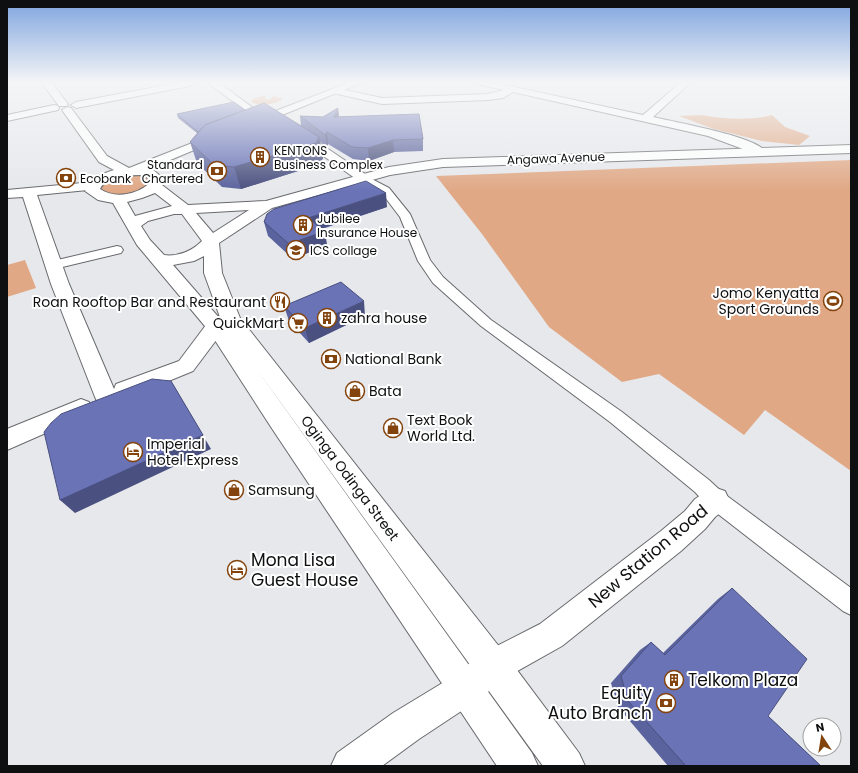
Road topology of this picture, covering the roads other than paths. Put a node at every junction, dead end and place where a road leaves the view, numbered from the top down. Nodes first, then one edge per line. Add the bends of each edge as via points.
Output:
1 (74, 119) edge
2 (261, 119) edge
3 (271, 119) edge
4 (651, 119) edge
5 (241, 127) edge
6 (227, 133) edge
7 (187, 149) junction
8 (851, 149) edge
9 (759, 151) junction
10 (103, 159) junction
11 (130, 171) junction
12 (364, 178) junction
13 (151, 179) junction
14 (94, 187) junction
15 (30, 193) junction
16 (7, 194) edge
17 (118, 199) junction
18 (267, 205) junction
19 (186, 210) junction
20 (133, 224) junction
21 (211, 242) junction
22 (118, 250) dead end
23 (158, 260) junction
24 (54, 265) junction
25 (224, 323) junction
26 (106, 397) junction
27 (7, 440) edge
28 (716, 500) junction
29 (851, 603) edge
30 (493, 666) junction
31 (466, 688) junction
32 (350, 766) edge
33 (519, 766) edge
34 (566, 766) edge

1 - 10 main road
2 - 5 main road
3 - 12 main road via 284,124
4 - 9 main road via 718,134
6 - 7 main road
7 - 11 main road
7 - 13 main road via 165,163
8 - 9 main road, Angawa Avenue
9 - 12 main road, Angawa Avenue via 443,163 407,167
10 - 11 main road
10 - 14 main road
11 - 13 main road
11 - 14 main road via 109,176
12 - 18 main road, Angawa Avenue
12 - 28 street, New Station Road via 385,190 406,216 424,260 438,280 486,323 616,418
13 - 17 main road via 139,194
13 - 19 main road
14 - 15 main road
14 - 17 main road via 108,199
15 - 16 main road
15 - 24 main road
17 - 20 main road, Oginga Odinga Street
18 - 19 main road, Angawa Avenue
18 - 21 main road, Angawa Avenue
19 - 20 main road, Angawa Avenue via 157,213
19 - 21 main road
20 - 23 main road, Oginga Odinga Street via 143,242
21 - 23 main road, Angawa Avenue via 201,251 188,257 170,261
21 - 25 main road, Oginga Odinga Street via 213,273
22 - 24 street
23 - 25 main road, Oginga Odinga Street
24 - 26 main road
25 - 26 main road via 186,366
25 - 30 main road, Oginga Odinga Street
25 - 31 main road, Oginga Odinga Street via 279,420
26 - 27 main road
28 - 29 street
28 - 30 main road, New Station Road via 671,542 551,635
30 - 31 main road, New Station Road
30 - 34 main road, Oginga Odinga Street
31 - 32 main road, New Station Road
31 - 33 main road, Oginga Odinga Street

